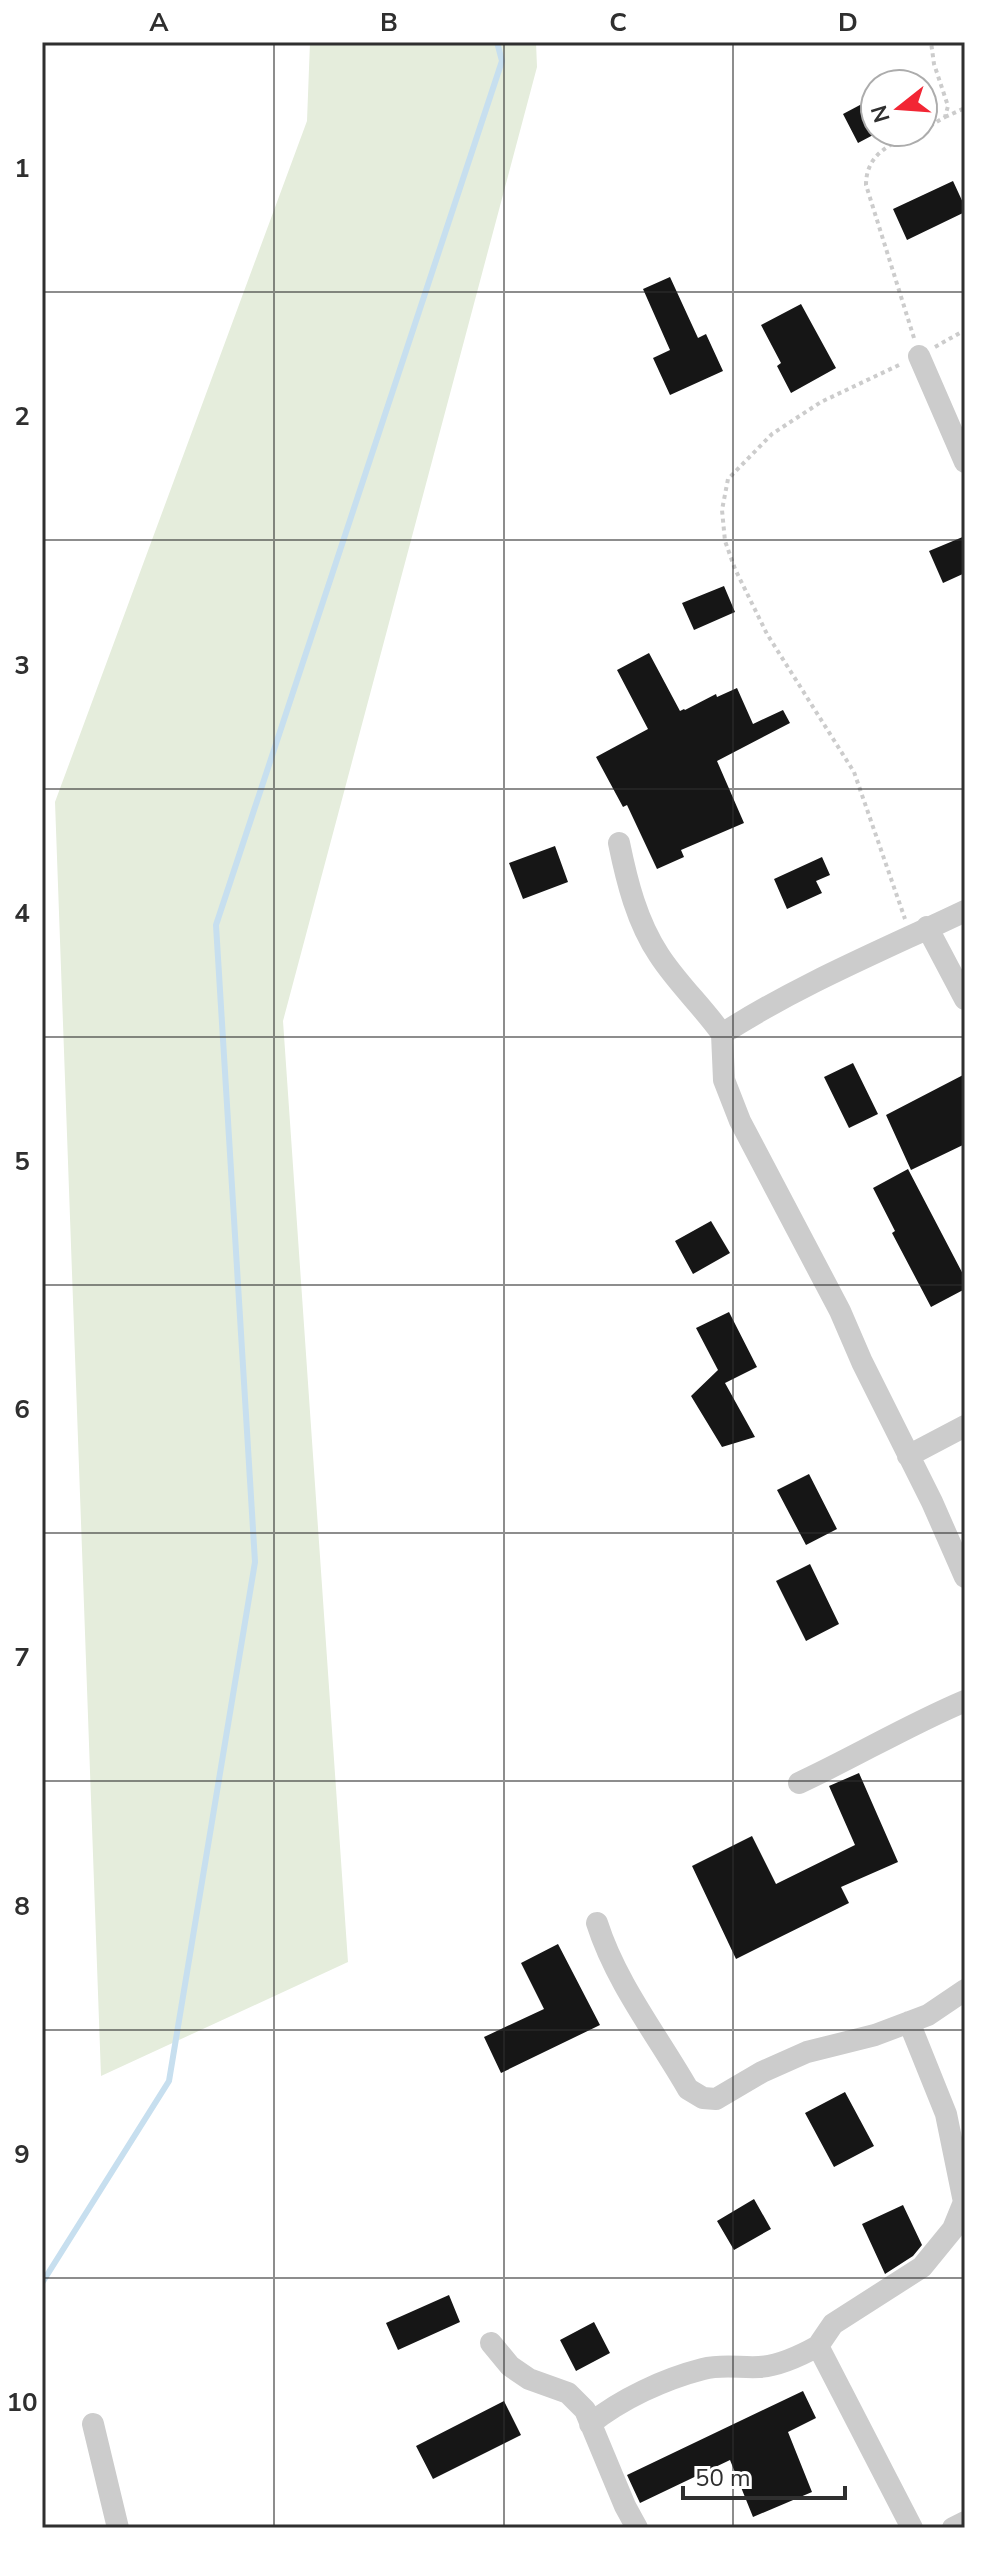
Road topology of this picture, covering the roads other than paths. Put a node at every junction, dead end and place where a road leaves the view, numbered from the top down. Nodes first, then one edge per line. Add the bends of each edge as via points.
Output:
1 (919, 356) road end
2 (965, 462) edge
3 (619, 843) dead end
4 (965, 911) edge
5 (919, 932) junction
6 (965, 999) edge
7 (722, 1034) junction
8 (965, 1426) edge
9 (908, 1456) junction
10 (965, 1577) edge
11 (965, 1701) edge
12 (799, 1783) dead end
13 (597, 1923) dead end
14 (965, 1990) edge
15 (909, 2022) junction
16 (959, 2152) edge
17 (491, 2343) dead end
18 (818, 2346) junction
19 (93, 2424) dead end
20 (590, 2424) junction
21 (965, 2522) edge
22 (118, 2528) edge
23 (637, 2528) edge
24 (912, 2528) edge
25 (953, 2528) edge

1 - 2 street
3 - 7 street via 626,879 659,956
4 - 5 street
5 - 6 street
5 - 7 street via 766,1005
7 - 9 street via 724,1080 740,1121 840,1311
8 - 9 street
9 - 10 street
11 - 12 street
13 - 15 street via 626,1988 688,2089 703,2098 716,2099 807,2052
14 - 15 street
15 - 16 street
16 - 18 street via 964,2202 953,2229 922,2267 833,2324
17 - 20 street via 529,2379 568,2393 585,2410
18 - 20 street via 777,2364 704,2369 635,2396
18 - 24 street
19 - 22 street
20 - 23 street
21 - 25 street

